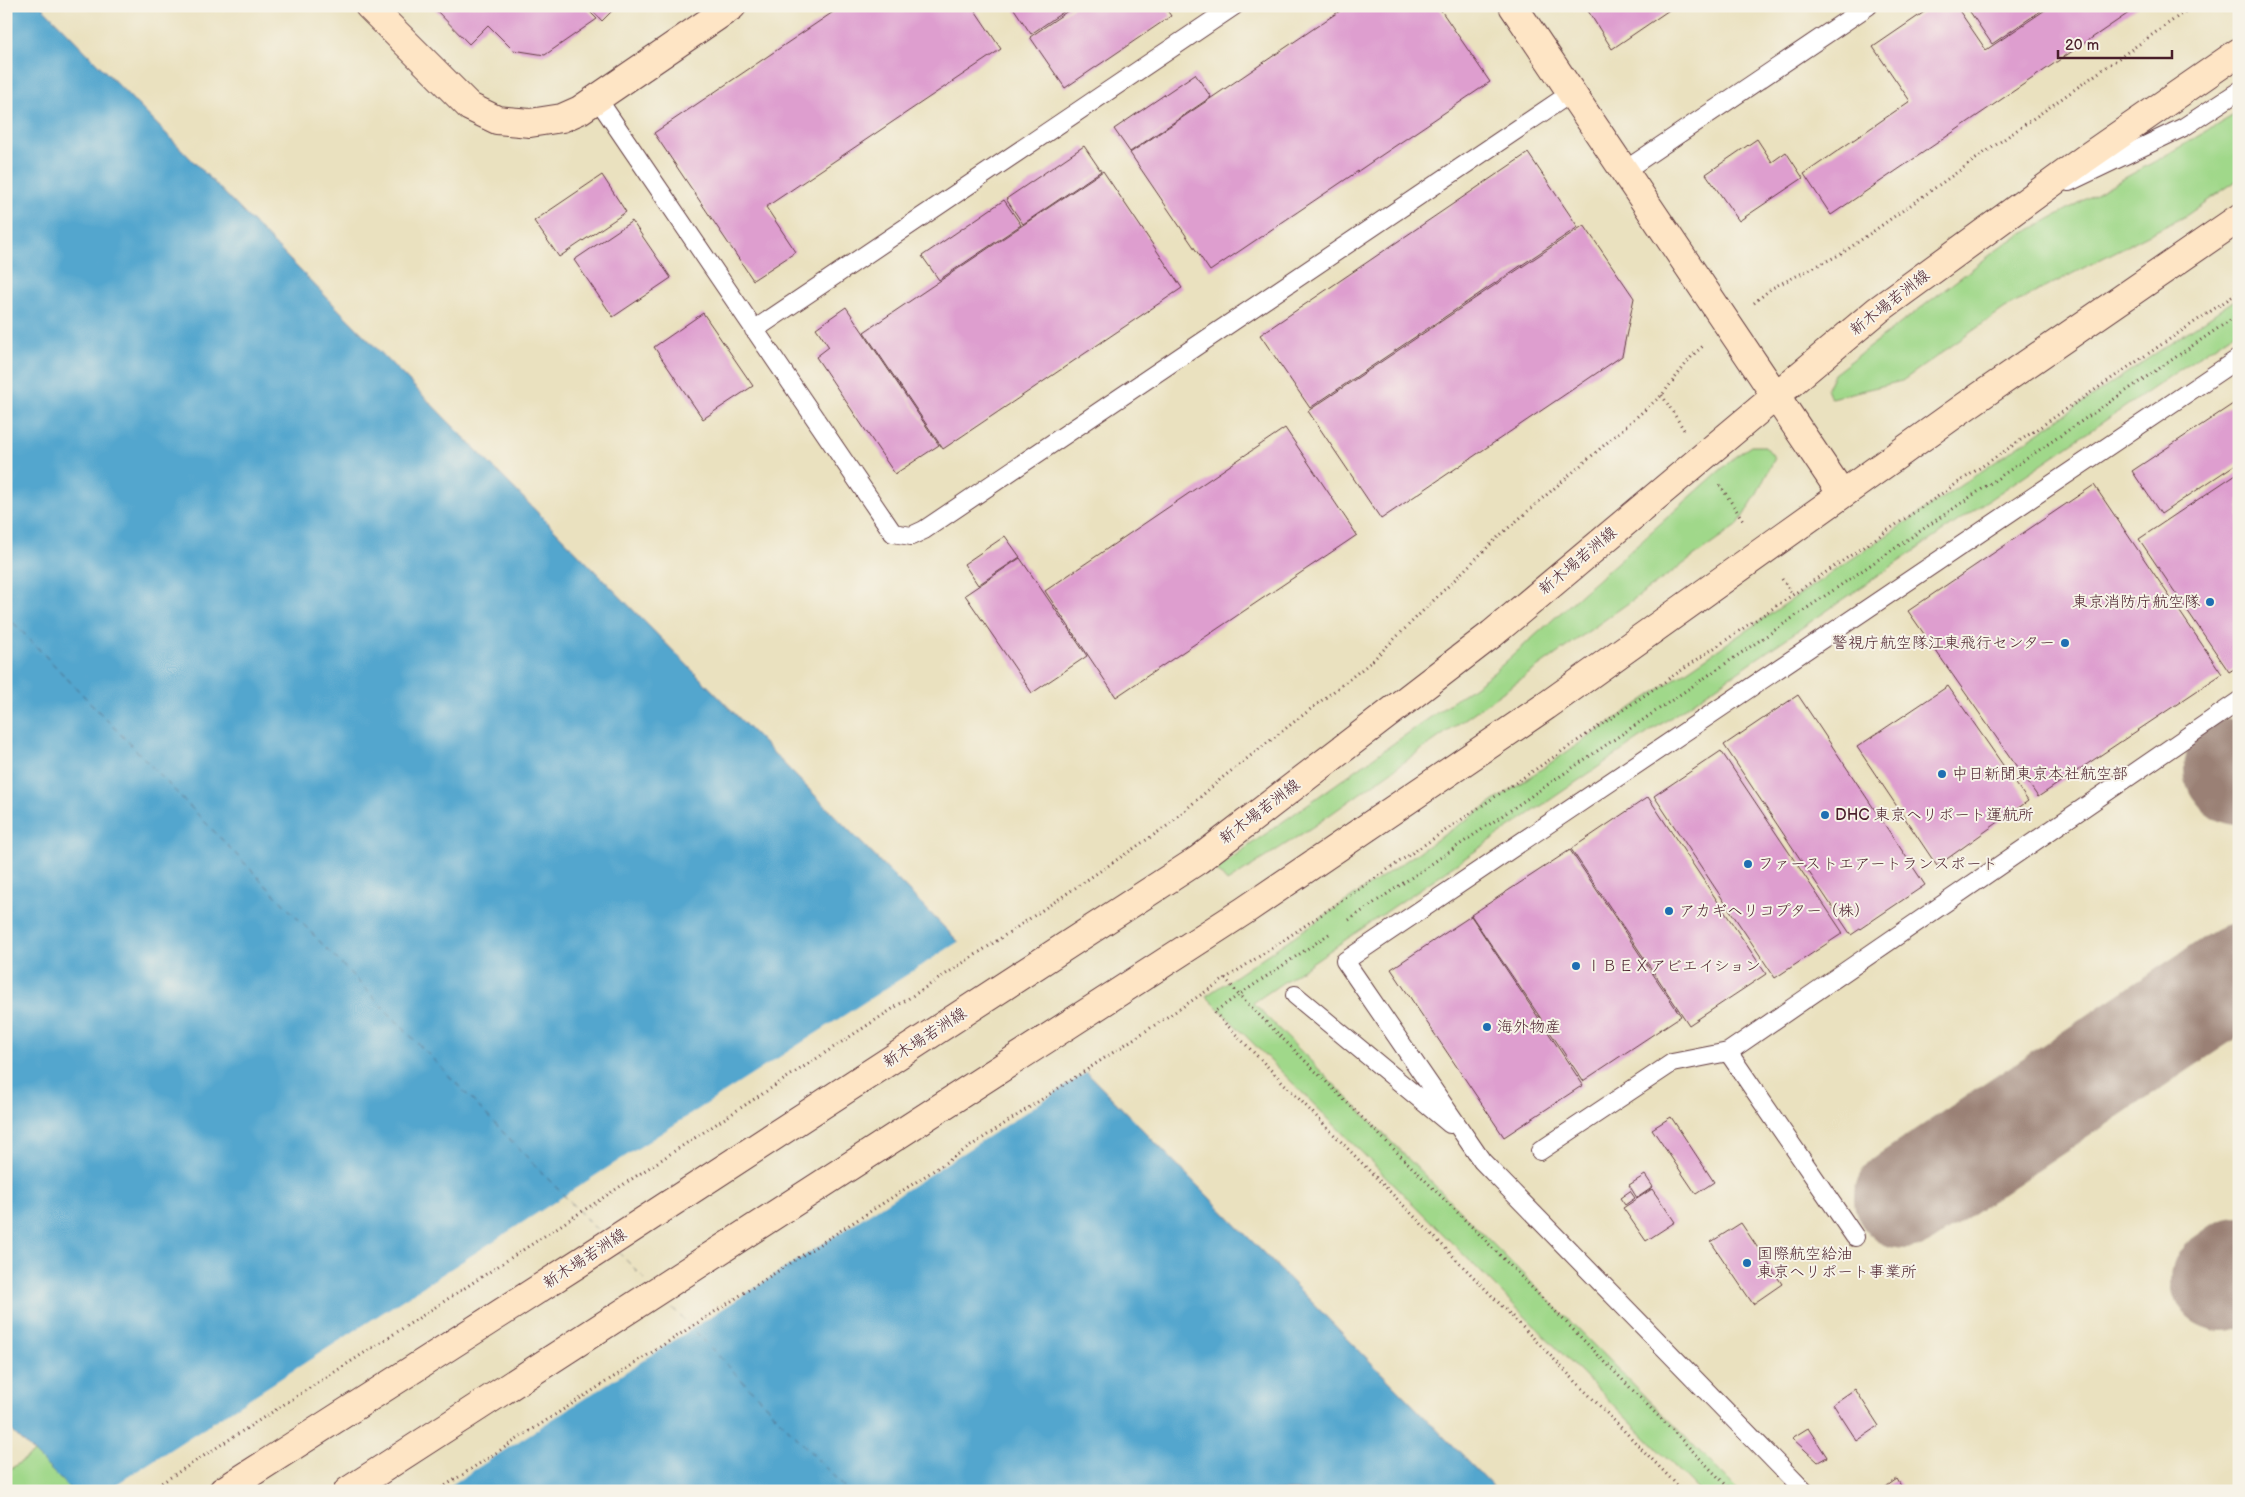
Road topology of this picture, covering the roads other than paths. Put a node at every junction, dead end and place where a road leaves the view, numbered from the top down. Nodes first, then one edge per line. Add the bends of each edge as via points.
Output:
1 (369, 6) edge
2 (732, 6) edge
3 (1234, 6) edge
4 (1513, 6) edge
5 (1868, 6) edge
6 (2239, 52) edge
7 (2239, 90) edge
8 (1571, 93) junction
9 (597, 98) junction
10 (1624, 171) junction
11 (2019, 206) junction
12 (2239, 218) edge
13 (754, 330) junction
14 (2239, 358) edge
15 (1777, 395) junction
16 (1842, 494) junction
17 (2239, 702) edge
18 (1295, 995) dead end
19 (1728, 1052) junction
20 (1467, 1138) junction
21 (1540, 1151) dead end
22 (1855, 1237) dead end
23 (224, 1491) edge
24 (348, 1491) edge
25 (1804, 1491) edge

1 - 9 street via 470,107 497,120 530,124 545,122 580,110
2 - 9 street
3 - 13 lane
4 - 8 street
5 - 10 lane
6 - 11 street, 新木場若洲線
7 - 11 lane via 2184,127
8 - 10 street
8 - 13 lane via 911,536 893,533
9 - 13 lane
10 - 15 street
11 - 15 street, 新木場若洲線 via 1878,310
12 - 16 street
14 - 20 lane via 1345,961
15 - 16 street
15 - 23 street, 新木場若洲線 via 1492,634 1198,860
16 - 24 street via 1546,706 1244,911
17 - 19 lane
18 - 20 lane
19 - 21 lane via 1672,1062
19 - 22 lane
20 - 25 lane via 1482,1160

